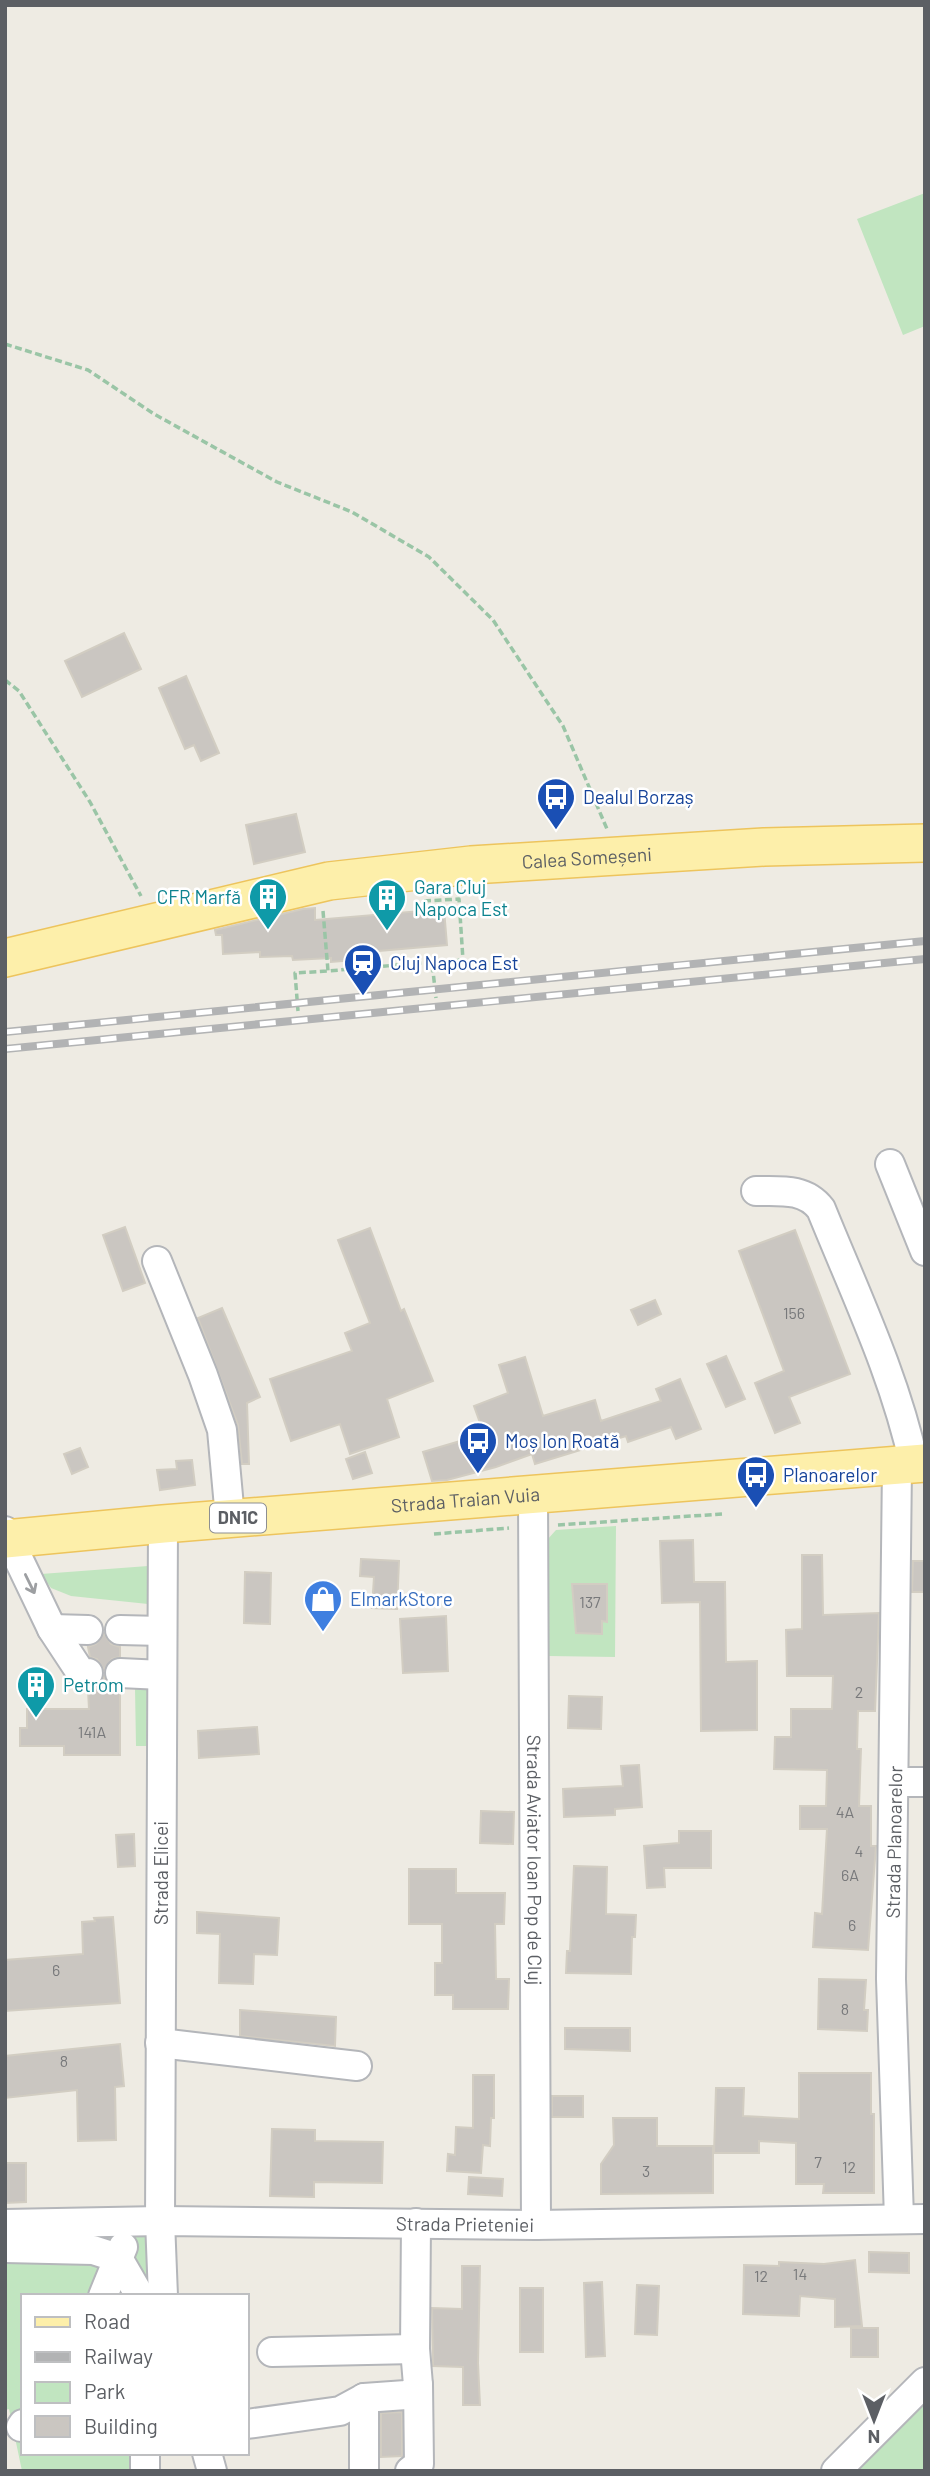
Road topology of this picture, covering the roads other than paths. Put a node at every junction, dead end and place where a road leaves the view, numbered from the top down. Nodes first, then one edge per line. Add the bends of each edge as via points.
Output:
1 (925, 843) edge
2 (5, 958) edge
3 (890, 1164) dead end
4 (756, 1191) dead end
5 (925, 1251) edge
6 (157, 1261) dead end
7 (912, 1464) edge
8 (533, 1510) junction
9 (230, 1518) junction
10 (163, 1524) junction
11 (6, 1536) edge
12 (52, 1629) junction
13 (88, 1630) dead end
14 (120, 1630) dead end
15 (162, 1631) junction
16 (88, 1673) dead end
17 (120, 1674) dead end
18 (162, 1675) junction
19 (895, 1782) junction
20 (925, 1782) edge
21 (160, 2043) junction
22 (357, 2066) dead end
23 (912, 2218) edge
24 (131, 2221) junction
25 (160, 2221) junction
26 (416, 2223) junction
27 (5, 2224) edge
28 (536, 2225) junction
29 (5, 2248) edge
30 (118, 2258) junction
31 (104, 2294) edge
32 (139, 2294) edge
33 (163, 2294) edge
34 (415, 2350) junction
35 (272, 2352) dead end
36 (925, 2382) edge
37 (418, 2385) junction
38 (364, 2398) junction
39 (248, 2424) edge
40 (364, 2471) edge
41 (410, 2471) edge
42 (836, 2471) edge

1 - 2 main road, Calea Someșeni via 619,856 329,881
3 - 5 street
4 - 7 street, Strada Planoarelor via 800,1193 821,1209 904,1419
6 - 9 street via 222,1430
7 - 8 main road, Strada Traian Vuia / DN1C
7 - 19 street, Strada Planoarelor
8 - 9 main road, Strada Traian Vuia / DN1C
8 - 28 street, Strada Aviator Ioan Pop de Cluj
9 - 10 main road, Strada Traian Vuia / DN1C
10 - 11 main road, Strada Traian Vuia / DN1C
10 - 15 street, Strada Elicei
11 -> 12 street
12 - 13 street
12 - 16 street via 81,1673
14 - 15 street
15 - 18 street, Strada Elicei
17 - 18 street
18 - 21 street, Strada Elicei
19 - 20 street
19 - 23 street, Strada Planoarelor via 891,1979
21 - 22 street
21 - 25 street, Strada Elicei
23 - 28 street, Strada Prieteniei
24 - 25 street, Strada Prieteniei
24 - 27 street, Strada Prieteniei
24 - 30 street
25 - 26 street, Strada Prieteniei
25 - 33 street, Strada Elicei
26 - 28 street, Strada Prieteniei
26 - 34 street
29 - 30 street via 93,2250
30 - 31 street
30 - 32 street
34 - 35 street
34 - 37 street
36 - 42 street
37 - 38 street via 406,2395
37 - 41 street via 419,2464
38 - 39 street via 340,2411
38 - 40 street

